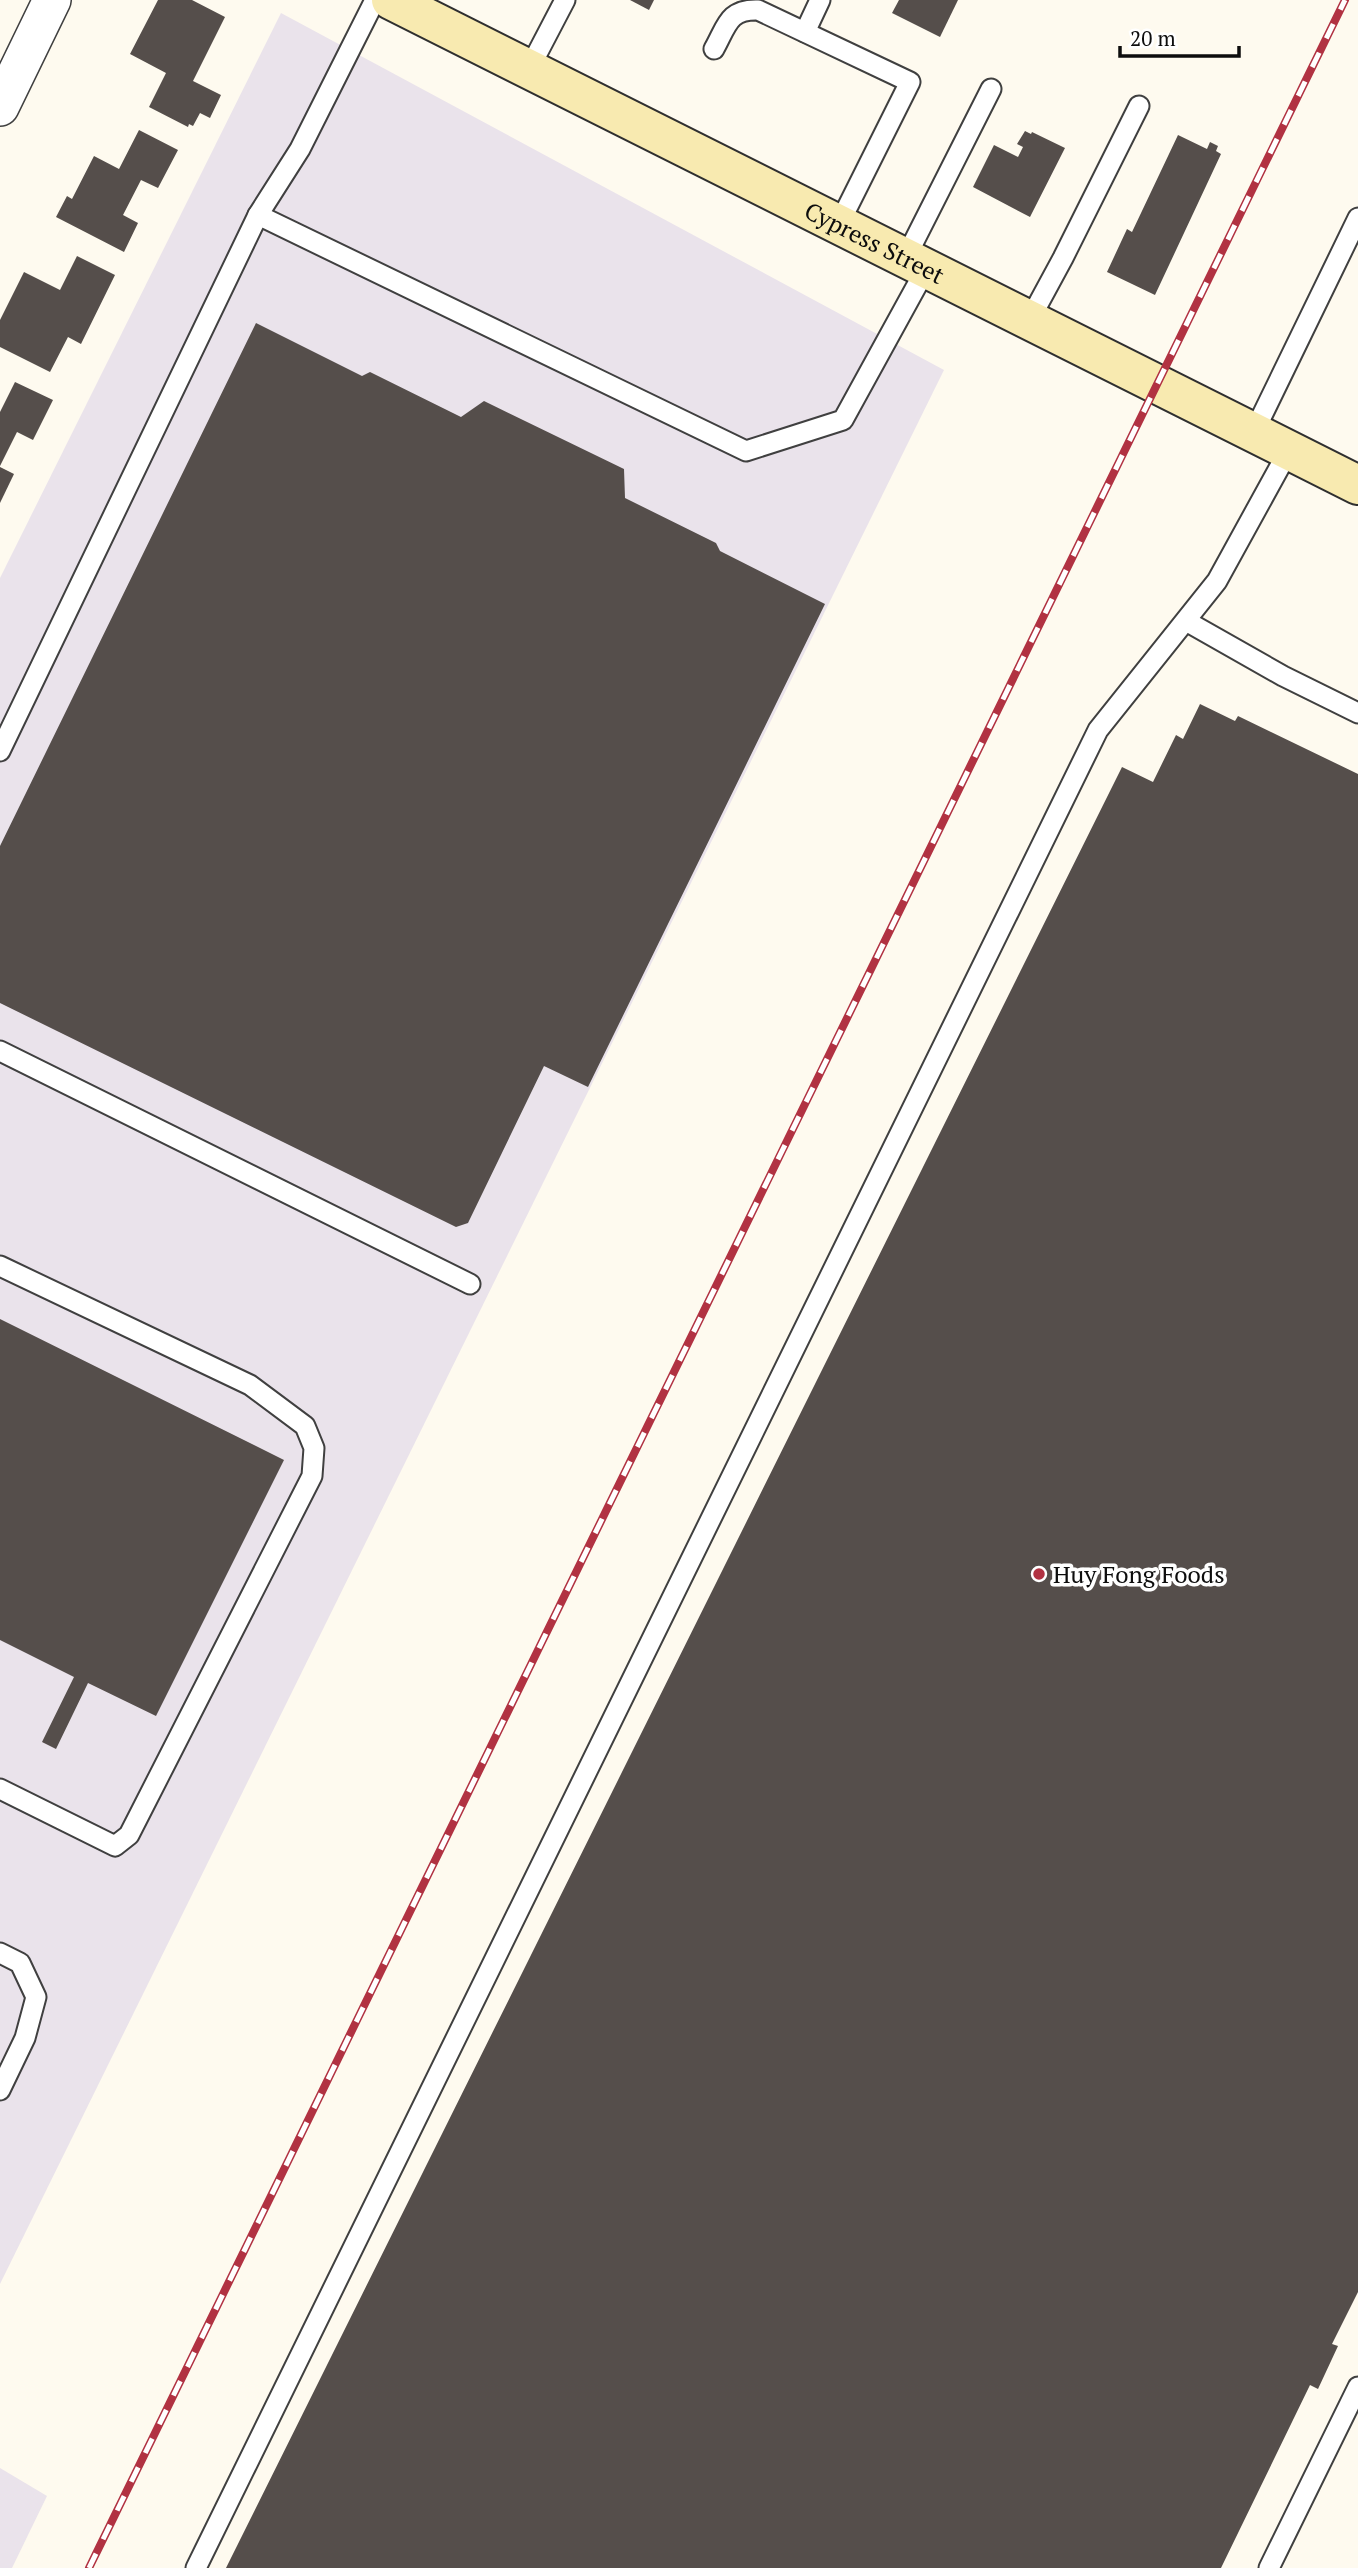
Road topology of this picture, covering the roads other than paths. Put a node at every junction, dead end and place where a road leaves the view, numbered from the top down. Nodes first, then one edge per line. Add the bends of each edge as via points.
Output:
1 (52, 0) edge
2 (375, 0) edge
3 (391, 0) edge
4 (565, 0) edge
5 (820, 0) edge
6 (804, 32) junction
7 (714, 49) dead end
8 (529, 69) junction
9 (991, 89) dead end
10 (1139, 106) dead end
11 (0, 107) edge
12 (258, 215) junction
13 (1358, 218) edge
14 (839, 224) junction
15 (916, 262) junction
16 (1030, 318) junction
17 (1254, 432) junction
18 (1289, 450) junction
19 (1358, 485) edge
20 (1186, 621) junction
21 (1358, 713) edge
22 (0, 751) edge
23 (0, 1051) edge
24 (0, 1266) edge
25 (470, 1284) dead end
26 (0, 1789) edge
27 (0, 1953) edge
28 (0, 2090) edge
29 (1358, 2387) edge
30 (196, 2568) edge
31 (1269, 2568) edge

1 - 11 street
2 - 12 lane via 300,149
3 - 8 street, Cypress Street
4 - 8 lane
5 - 6 lane
6 - 7 lane via 758,10 743,10 733,14
6 - 14 lane via 909,82
8 - 14 street, Cypress Street
9 - 15 lane
10 - 16 lane
12 - 15 lane via 746,452 843,420
12 - 22 lane
13 - 17 lane
14 - 15 street, Cypress Street
15 - 16 street, Cypress Street
16 - 17 street, Cypress Street
17 - 18 street, Cypress Street
18 - 19 street, Cypress Street
18 - 20 lane via 1217,581
20 - 21 lane
20 - 30 lane via 1098,730
23 - 25 lane
24 - 26 lane via 250,1385 305,1426 314,1448 312,1476 129,1835 115,1846
27 - 28 lane via 20,1963 36,1997 25,2038
29 - 31 lane

